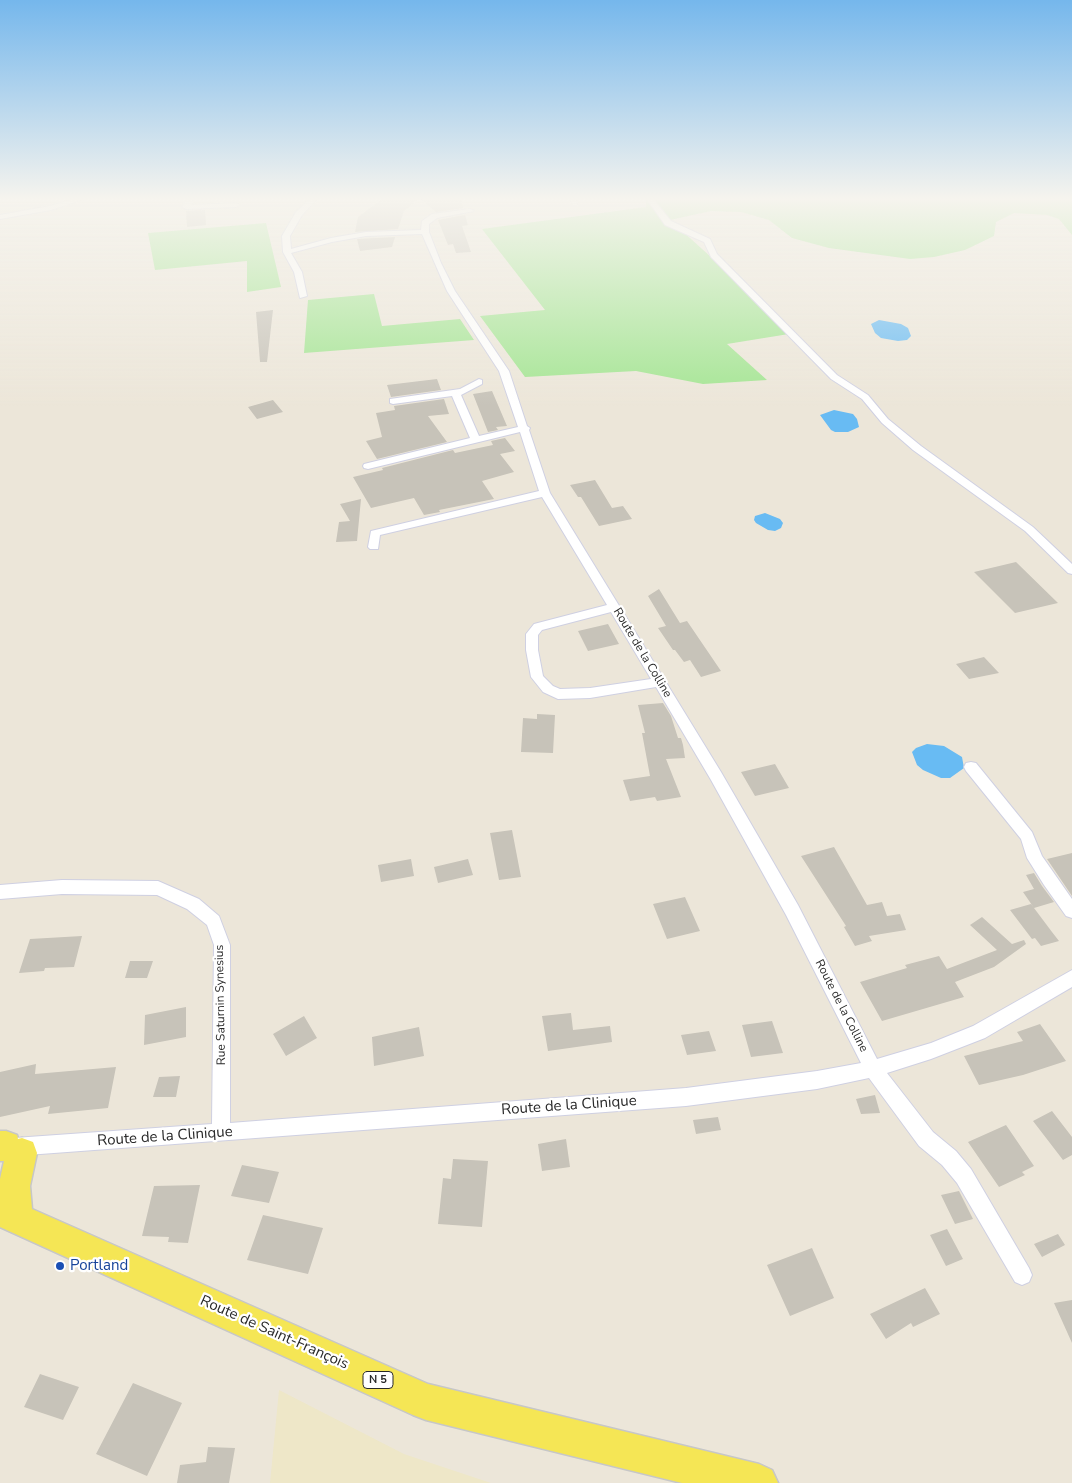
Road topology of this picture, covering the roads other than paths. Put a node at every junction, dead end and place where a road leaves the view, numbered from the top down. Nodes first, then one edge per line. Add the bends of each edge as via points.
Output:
1 (296, 268) edge
2 (440, 268) edge
3 (727, 268) edge
4 (303, 296) dead end
5 (478, 382) dead end
6 (455, 393) junction
7 (393, 401) dead end
8 (524, 428) junction
9 (476, 440) junction
10 (368, 466) dead end
11 (545, 493) junction
12 (374, 547) dead end
13 (1072, 570) edge
14 (614, 607) junction
15 (659, 682) junction
16 (971, 767) dead end
17 (0, 892) edge
18 (1072, 910) edge
19 (1072, 978) edge
20 (872, 1070) junction
21 (221, 1133) junction
22 (12, 1150) edge
23 (8, 1214) edge
24 (1022, 1275) dead end
25 (759, 1483) edge

1 - 4 street
2 - 8 street, Route de la Colline via 504,371
3 - 13 street via 834,377 865,397 885,421 917,448 1028,529
5 - 6 street
6 - 7 street
6 - 9 street
8 - 9 street
8 - 11 street, Route de la Colline
9 - 10 street
11 - 12 street via 375,533
11 - 14 street, Route de la Colline
14 - 15 street, Route de la Colline
14 - 15 street via 538,627 532,634 537,677 558,694 590,693
15 - 20 street, Route de la Colline via 792,910
16 - 18 street via 1027,836 1049,880
17 - 21 street, Rue Saturnin Synesius via 62,887 158,888 193,904 212,921 222,945
19 - 20 street, Route de la Clinique via 979,1032
20 - 21 street, Route de la Clinique via 741,1092
20 - 24 street, Route de la Colline via 926,1139 964,1176
21 - 22 street, Route de la Clinique
22 - 23 main road via 14,1186
23 - 25 main road, Route de Saint-François / N 5 via 426,1402

